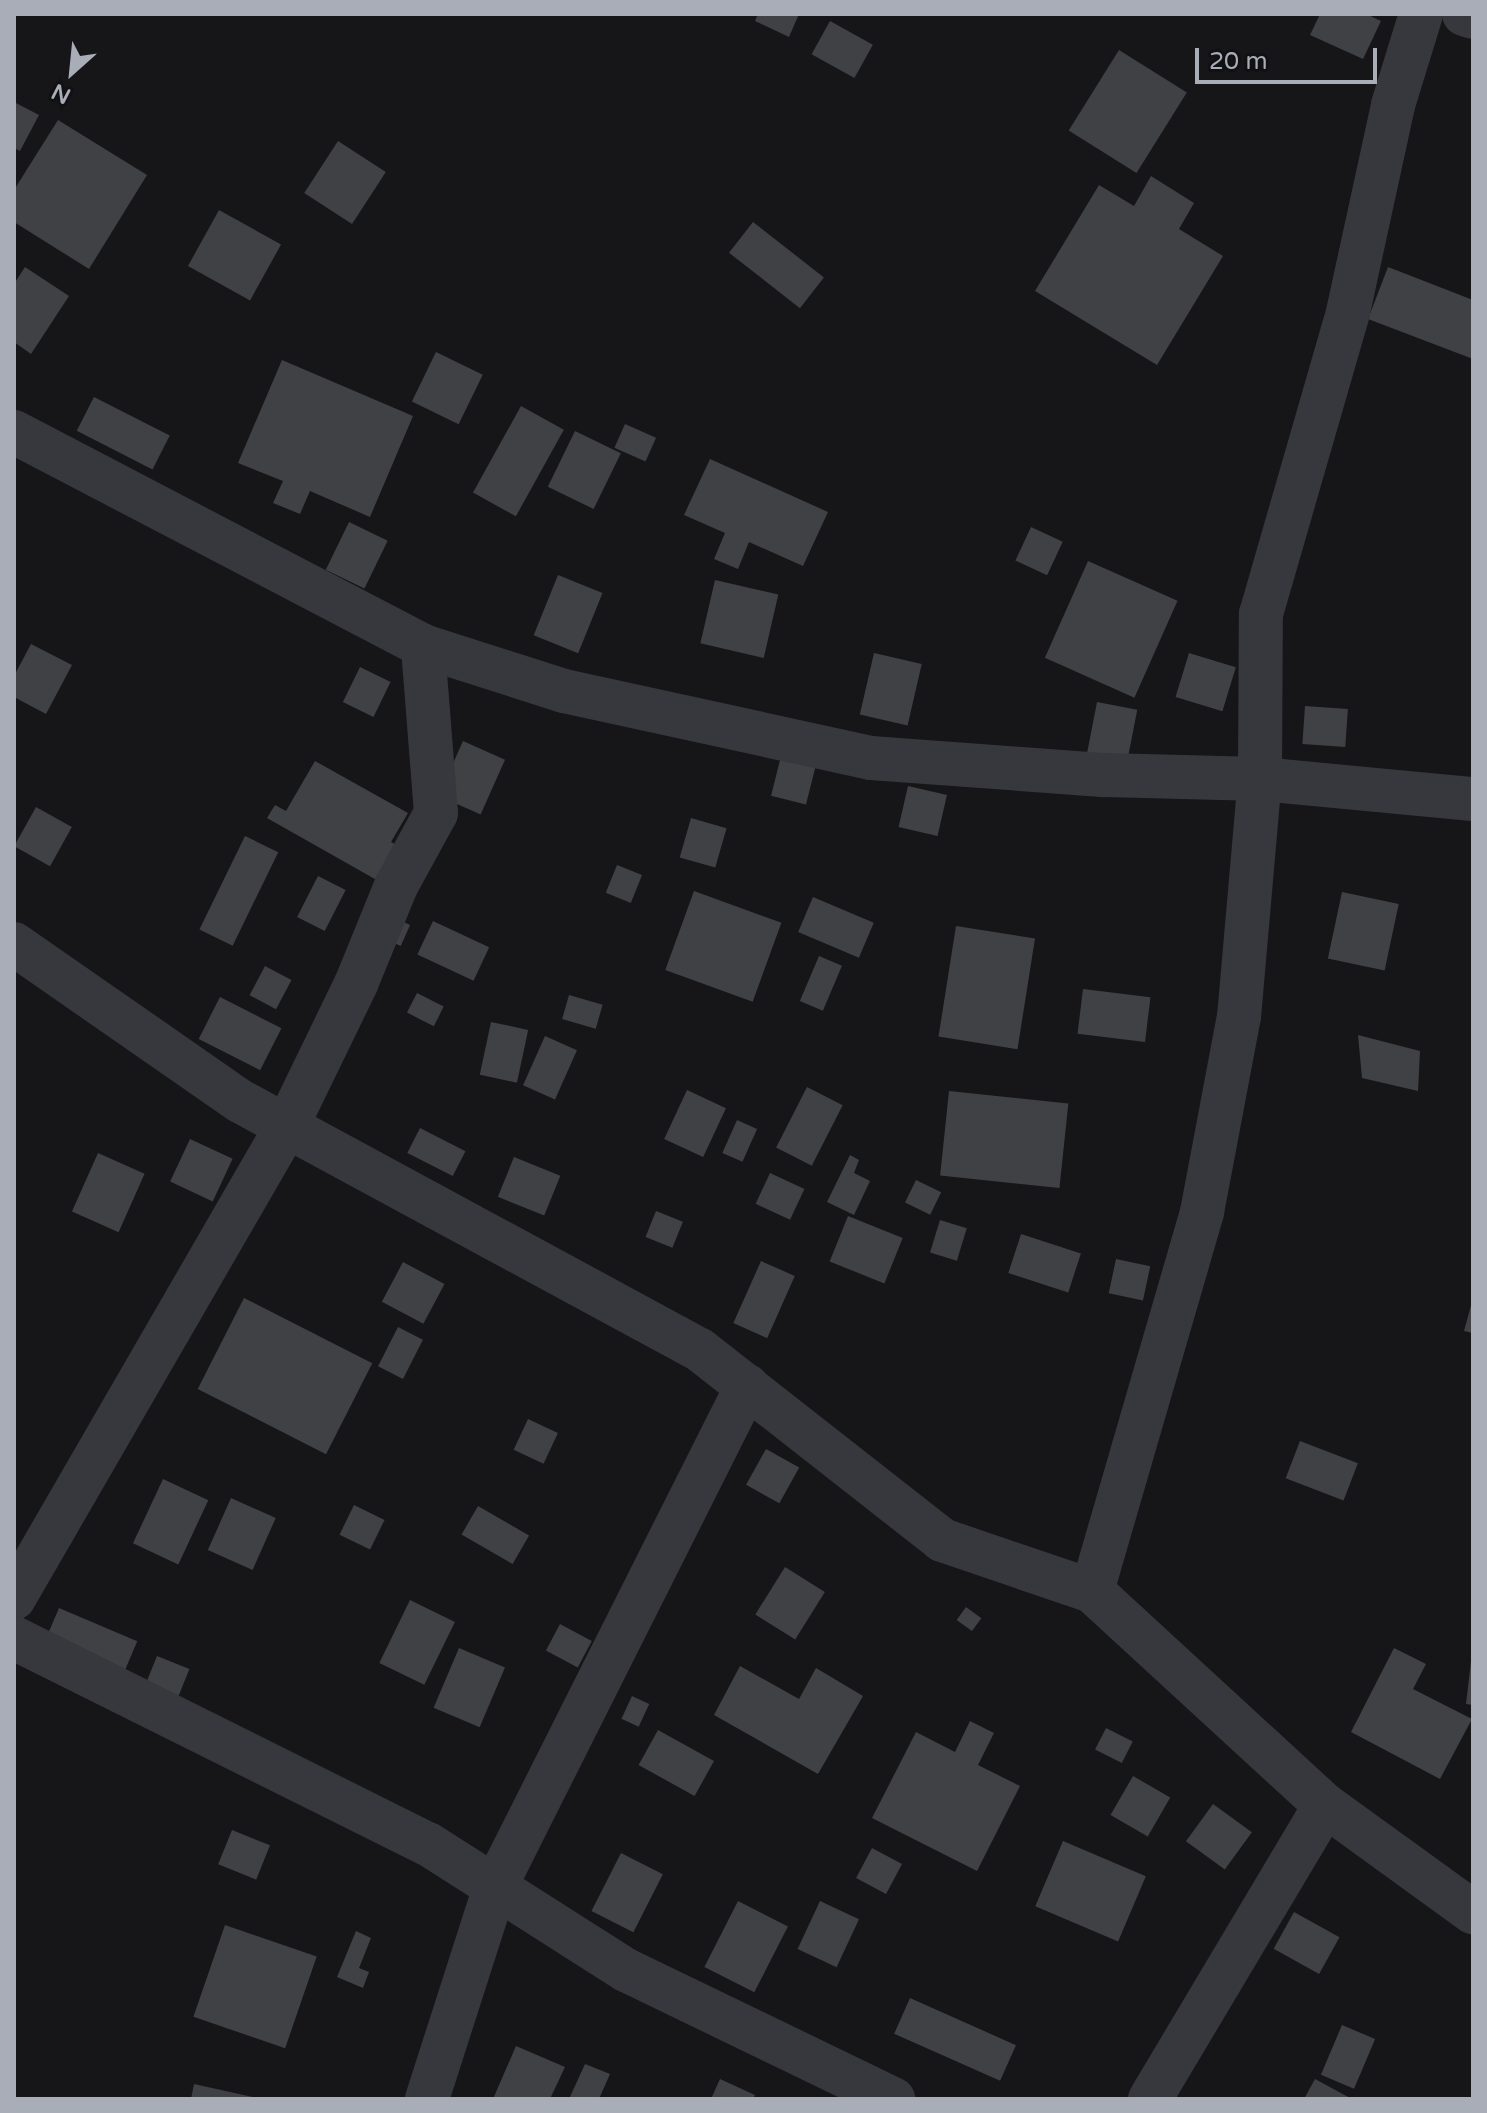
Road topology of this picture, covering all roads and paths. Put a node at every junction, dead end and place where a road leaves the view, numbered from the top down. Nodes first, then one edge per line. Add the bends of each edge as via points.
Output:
1 (1421, 14) edge
2 (1464, 14) edge
3 (1473, 17) edge
4 (14, 432) edge
5 (423, 646) junction
6 (1260, 779) junction
7 (1473, 799) edge
8 (14, 944) edge
9 (287, 1126) junction
10 (747, 1386) junction
11 (1092, 1591) junction
12 (14, 1598) edge
13 (14, 1638) edge
14 (1325, 1805) junction
15 (495, 1887) junction
16 (1473, 1912) edge
17 (427, 2099) edge
18 (893, 2099) edge
19 (1150, 2099) edge

1 - 6 street via 1393,105 1348,312 1261,614
2 - 3 street
4 - 5 street
5 - 6 street via 564,691 871,758 1105,775
5 - 9 street via 436,813 396,886 356,984
6 - 7 street
6 - 11 street via 1239,1017 1202,1212
8 - 9 street via 240,1101
9 - 10 street via 700,1350
9 - 12 street
10 - 11 street via 942,1540
10 - 15 street
11 - 14 street
13 - 15 street via 428,1844
14 - 16 street
14 - 19 street
15 - 17 street
15 - 18 street via 626,1970

